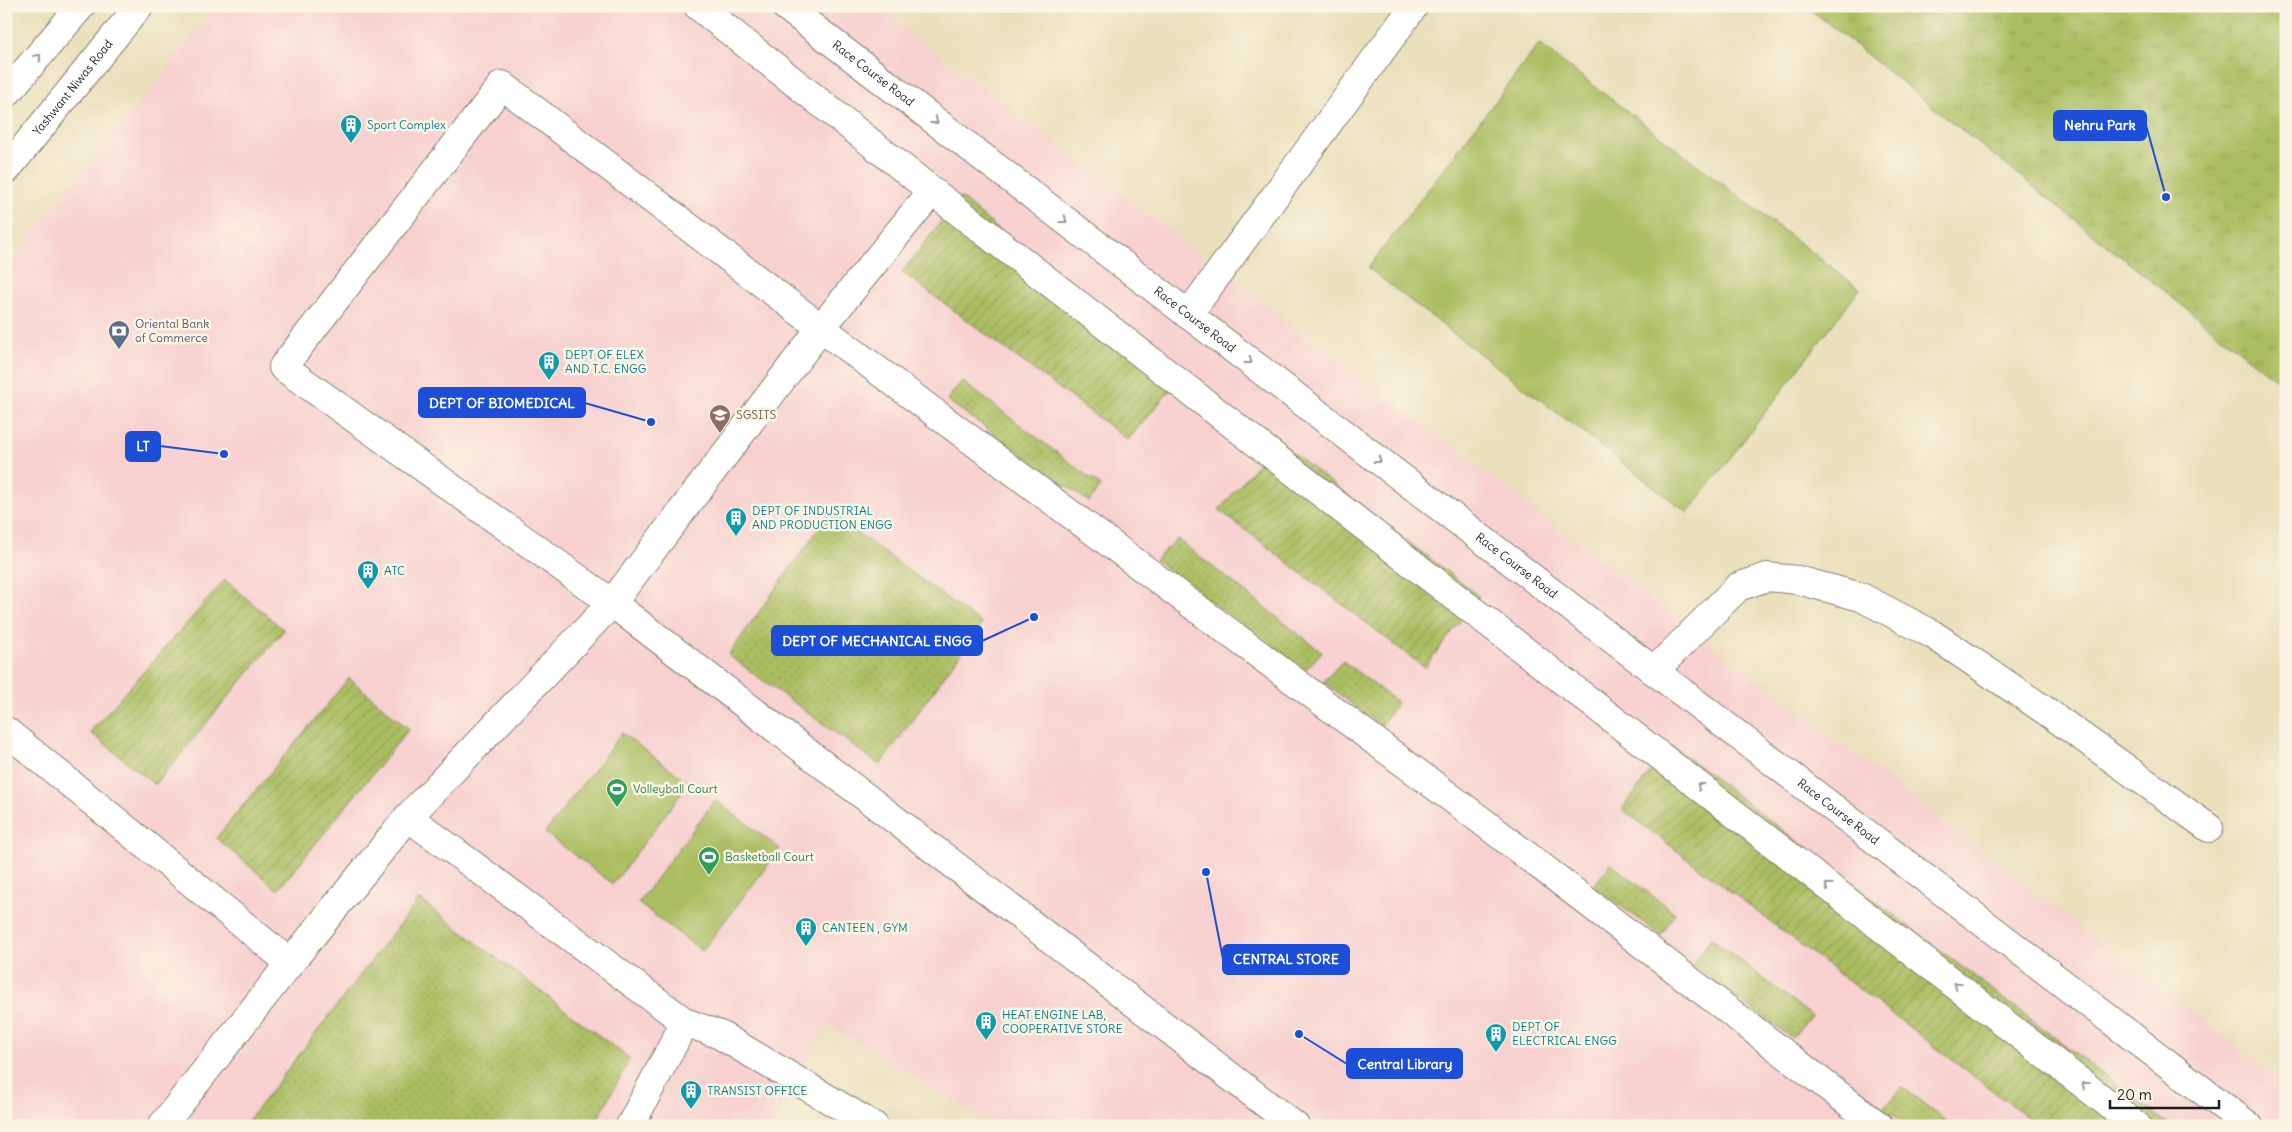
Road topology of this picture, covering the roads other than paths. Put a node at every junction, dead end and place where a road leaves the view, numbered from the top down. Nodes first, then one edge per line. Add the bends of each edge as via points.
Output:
1 (81, 6) edge
2 (140, 6) edge
3 (698, 6) edge
4 (785, 6) edge
5 (1414, 6) edge
6 (6, 94) edge
7 (6, 170) edge
8 (932, 191) junction
9 (1188, 315) junction
10 (821, 328) junction
11 (612, 602) junction
12 (1654, 671) junction
13 (6, 730) edge
14 (408, 817) junction
15 (2209, 828) dead end
16 (290, 962) junction
17 (685, 1022) junction
18 (162, 1126) edge
19 (630, 1126) edge
20 (874, 1126) edge
21 (1294, 1126) edge
22 (1879, 1126) edge
23 (2137, 1126) edge
24 (2249, 1126) edge

6 -> 1 street
2 - 7 street, Yashwant Niwas Road
3 - 8 street
4 -> 9 street, Race Course Road
5 - 9 street
8 - 10 street
23 -> 8 street
9 -> 12 street, Race Course Road
10 - 11 street
10 - 11 street via 502,85 283,367
10 - 22 street via 1478,818
11 - 14 street
11 - 21 street
12 - 15 street via 1738,587 1767,577 1798,580 1852,595 1932,634
12 - 24 street, Race Course Road
13 - 16 street
14 - 16 street
14 - 17 street
16 - 18 street
17 - 19 street
17 - 20 street via 720,1035

